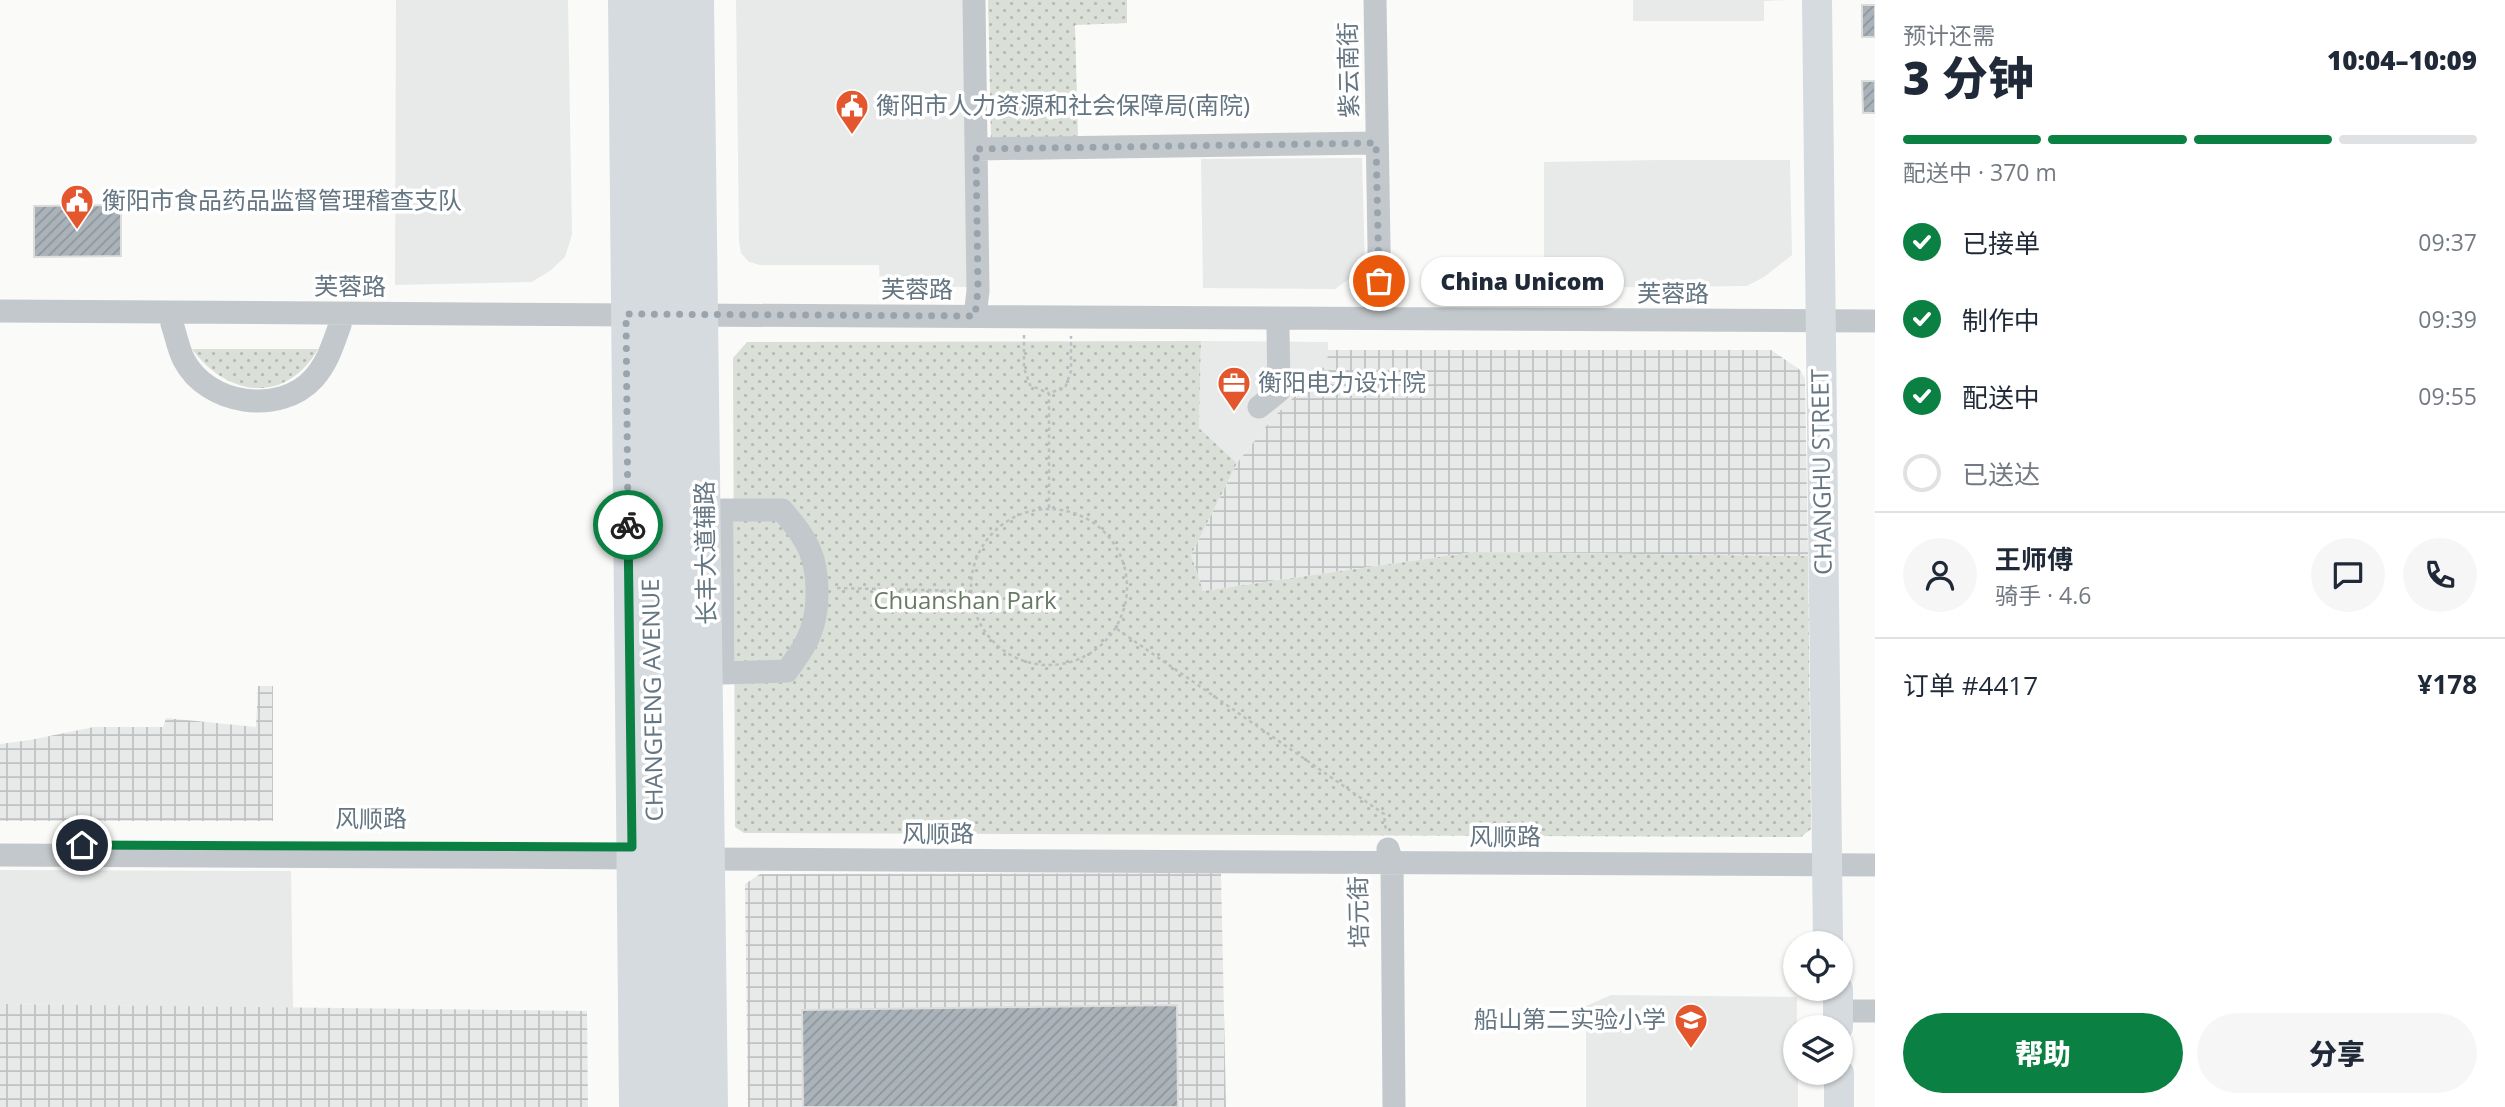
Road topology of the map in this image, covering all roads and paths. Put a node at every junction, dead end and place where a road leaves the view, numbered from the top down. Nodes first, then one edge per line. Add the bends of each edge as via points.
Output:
1 (623, 0) edge
2 (644, 0) edge
3 (672, 0) edge
4 (699, 0) edge
5 (974, 0) edge
6 (1375, 0) edge
7 (1817, 0) edge
8 (1827, 0) edge
9 (1376, 143) junction
10 (976, 149) junction
11 (1380, 308) dead end
12 (0, 311) edge
13 (979, 316) junction
14 (663, 320) junction
15 (1875, 321) edge
16 (0, 323) edge
17 (172, 324) junction
18 (340, 325) junction
19 (1826, 327) junction
20 (1024, 328) junction
21 (1071, 328) junction
22 (1278, 330) junction
23 (1875, 332) edge
24 (1049, 393) junction
25 (1259, 407) dead end
26 (1049, 508) junction
27 (816, 587) junction
28 (970, 591) junction
29 (1117, 629) junction
30 (0, 844) edge
31 (1875, 851) edge
32 (670, 853) junction
33 (0, 855) edge
34 (1388, 858) junction
35 (1832, 858) junction
36 (1875, 865) edge
37 (1829, 931) edge
38 (1837, 931) edge
39 (1834, 1009) edge
40 (1875, 1011) edge
41 (1829, 1085) edge
42 (1839, 1085) edge
43 (634, 1107) edge
44 (658, 1107) edge
45 (685, 1107) edge
46 (713, 1107) edge
47 (1388, 1107) edge
48 (1394, 1107) edge
49 (1830, 1107) edge
50 (1839, 1107) edge

1 - 14 main road, 长丰大道辅路
2 - 14 main road, CHANGFENG AVENUE
3 - 14 main road, CHANGFENG AVENUE
4 - 14 main road, 长丰大道辅路
5 - 10 street
6 - 9 street, 紫云南街
7 - 19 main road, CHANGHU STREET
8 - 19 main road, CHANGHU STREET
9 - 10 street
9 - 11 street, 紫云南街
10 - 13 street
12 - 14 street, 芙蓉路
13 - 14 street, 芙蓉路
13 - 19 street, 芙蓉路
14 - 18 street, 芙蓉路
14 - 20 street, 芙蓉路
14 - 32 main road, CHANGFENG AVENUE
14 - 32 main road, 长丰大道辅路
15 - 19 street, 芙蓉路
16 - 17 street, 芙蓉路
17 - 18 street, 芙蓉路
17 - 18 street via 184,360 199,379 220,393 246,401 292,394 313,380 328,360
19 - 22 street, 芙蓉路
19 - 23 street, 芙蓉路
19 - 35 main road, CHANGHU STREET
20 - 21 street, 芙蓉路
20 - 24 path via 1024,368 1030,385
21 - 22 street, 芙蓉路
21 - 24 path via 1071,371 1065,388
22 - 25 street via 1279,391
24 - 26 path
26 - 28 path via 1014,516 986,540 972,568
26 - 29 path via 1072,511 1111,538 1127,569 1127,605
27 - 27 street via 813,626 787,671 723,673 722,510 782,510 811,552
27 - 28 path
28 - 29 path via 978,623 996,646 1022,661 1050,666 1075,662 1106,643
29 - 34 path via 1384,814
30 - 32 street, 风顺路
31 - 35 street, 风顺路
32 - 33 street, 风顺路
32 - 34 street, 风顺路
32 - 43 main road, 长丰大道辅路
32 - 44 main road, CHANGFENG AVENUE
32 - 45 main road, CHANGFENG AVENUE
32 - 46 main road, 长丰大道辅路
34 - 35 street, 风顺路
34 - 47 street, 培元街
34 - 48 street, 培元街
35 - 36 street, 风顺路
35 - 37 main road, CHANGHU STREET
35 - 38 main road, CHANGHU STREET
39 - 40 street
41 - 49 main road
42 - 50 main road

